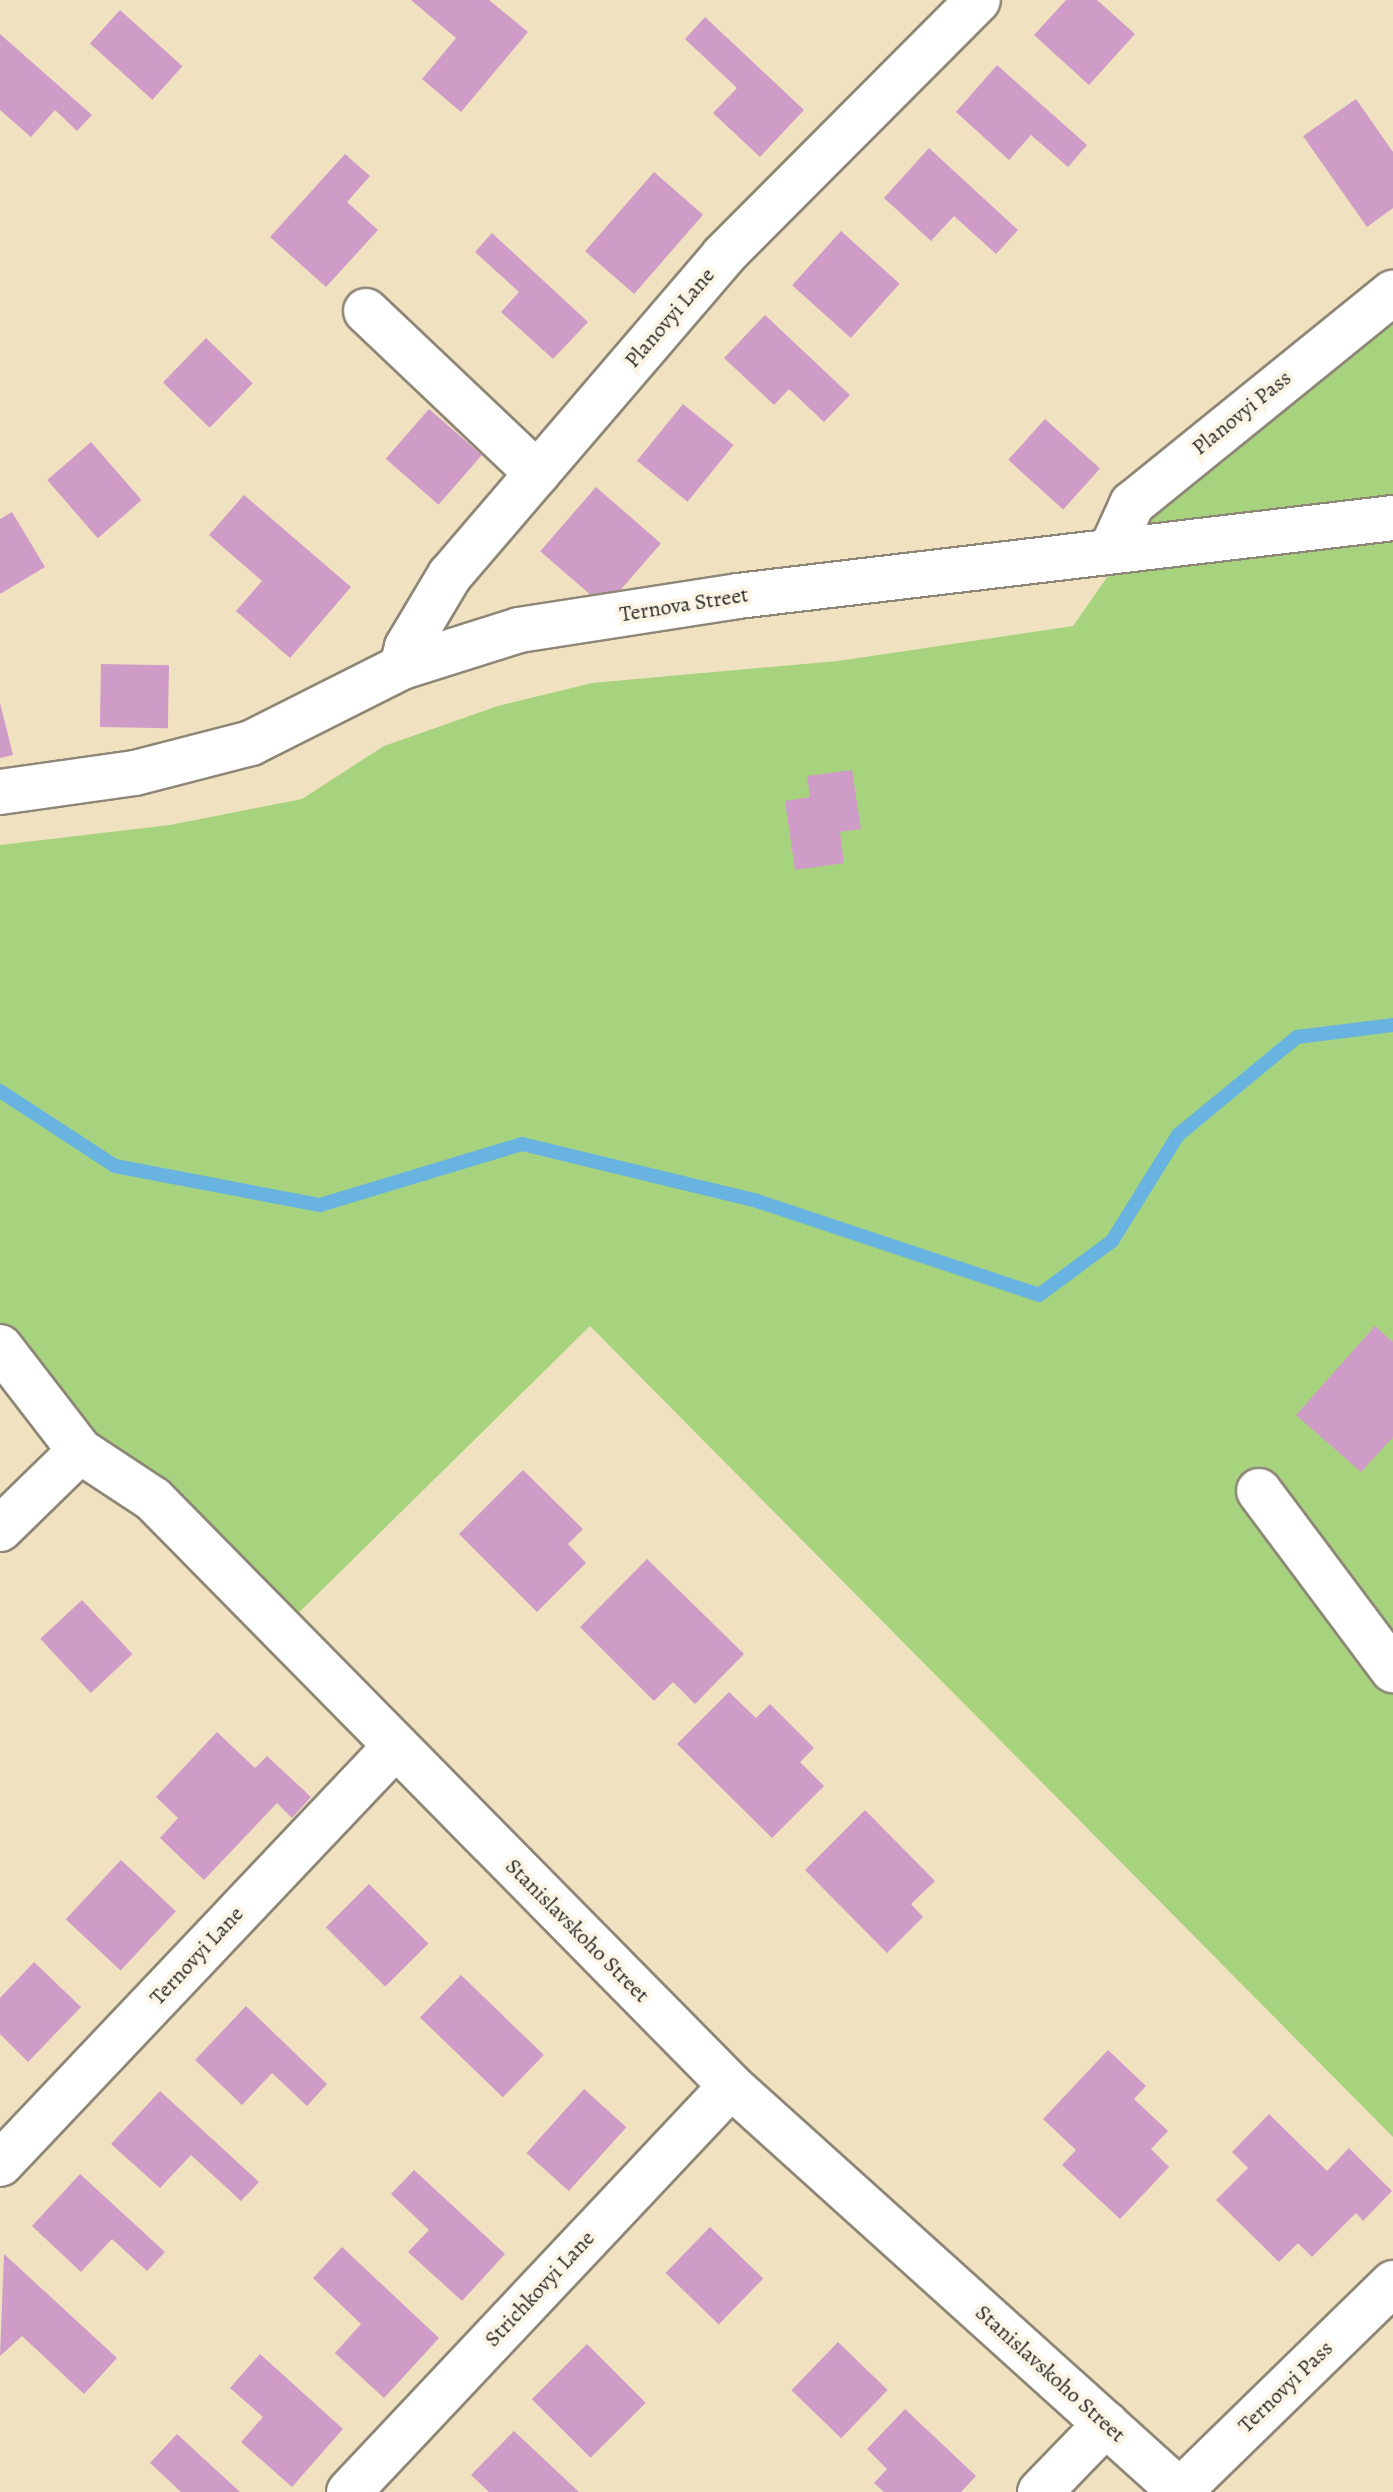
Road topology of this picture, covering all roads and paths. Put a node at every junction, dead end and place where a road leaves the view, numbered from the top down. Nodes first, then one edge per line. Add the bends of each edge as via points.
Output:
1 (978, 0) edge
2 (1393, 293) edge
3 (366, 311) dead end
4 (537, 473) junction
5 (1393, 518) edge
6 (1111, 550) junction
7 (402, 667) junction
8 (0, 792) edge
9 (0, 1347) edge
10 (80, 1451) junction
11 (1259, 1491) dead end
12 (0, 1529) edge
13 (1393, 1670) edge
14 (394, 1748) junction
15 (731, 2086) junction
16 (0, 2164) edge
17 (1393, 2283) edge
18 (1106, 2424) junction
19 (349, 2492) edge
20 (1040, 2492) edge
21 (1180, 2492) edge

1 - 4 street, Planovyi Lane via 723,256
2 - 6 street, Planovyi Pass via 1132,504
3 - 4 street
4 - 7 street, Planovyi Lane via 450,575 407,647
5 - 6 street, Ternova Street
6 - 7 street, Ternova Street via 738,596 519,630
7 - 8 street, Ternova Street via 251,743 135,773
9 - 10 street, Stanislavskoho Street
10 - 12 street
10 - 14 street, Stanislavskoho Street via 153,1499
11 - 13 street
14 - 15 street, Stanislavskoho Street
14 - 16 street, Ternovyi Lane
15 - 18 street, Stanislavskoho Street
15 - 19 street, Strichkovyi Lane
17 - 21 street, Ternovyi Pass
18 - 20 street
18 - 21 street, Stanislavskoho Street

